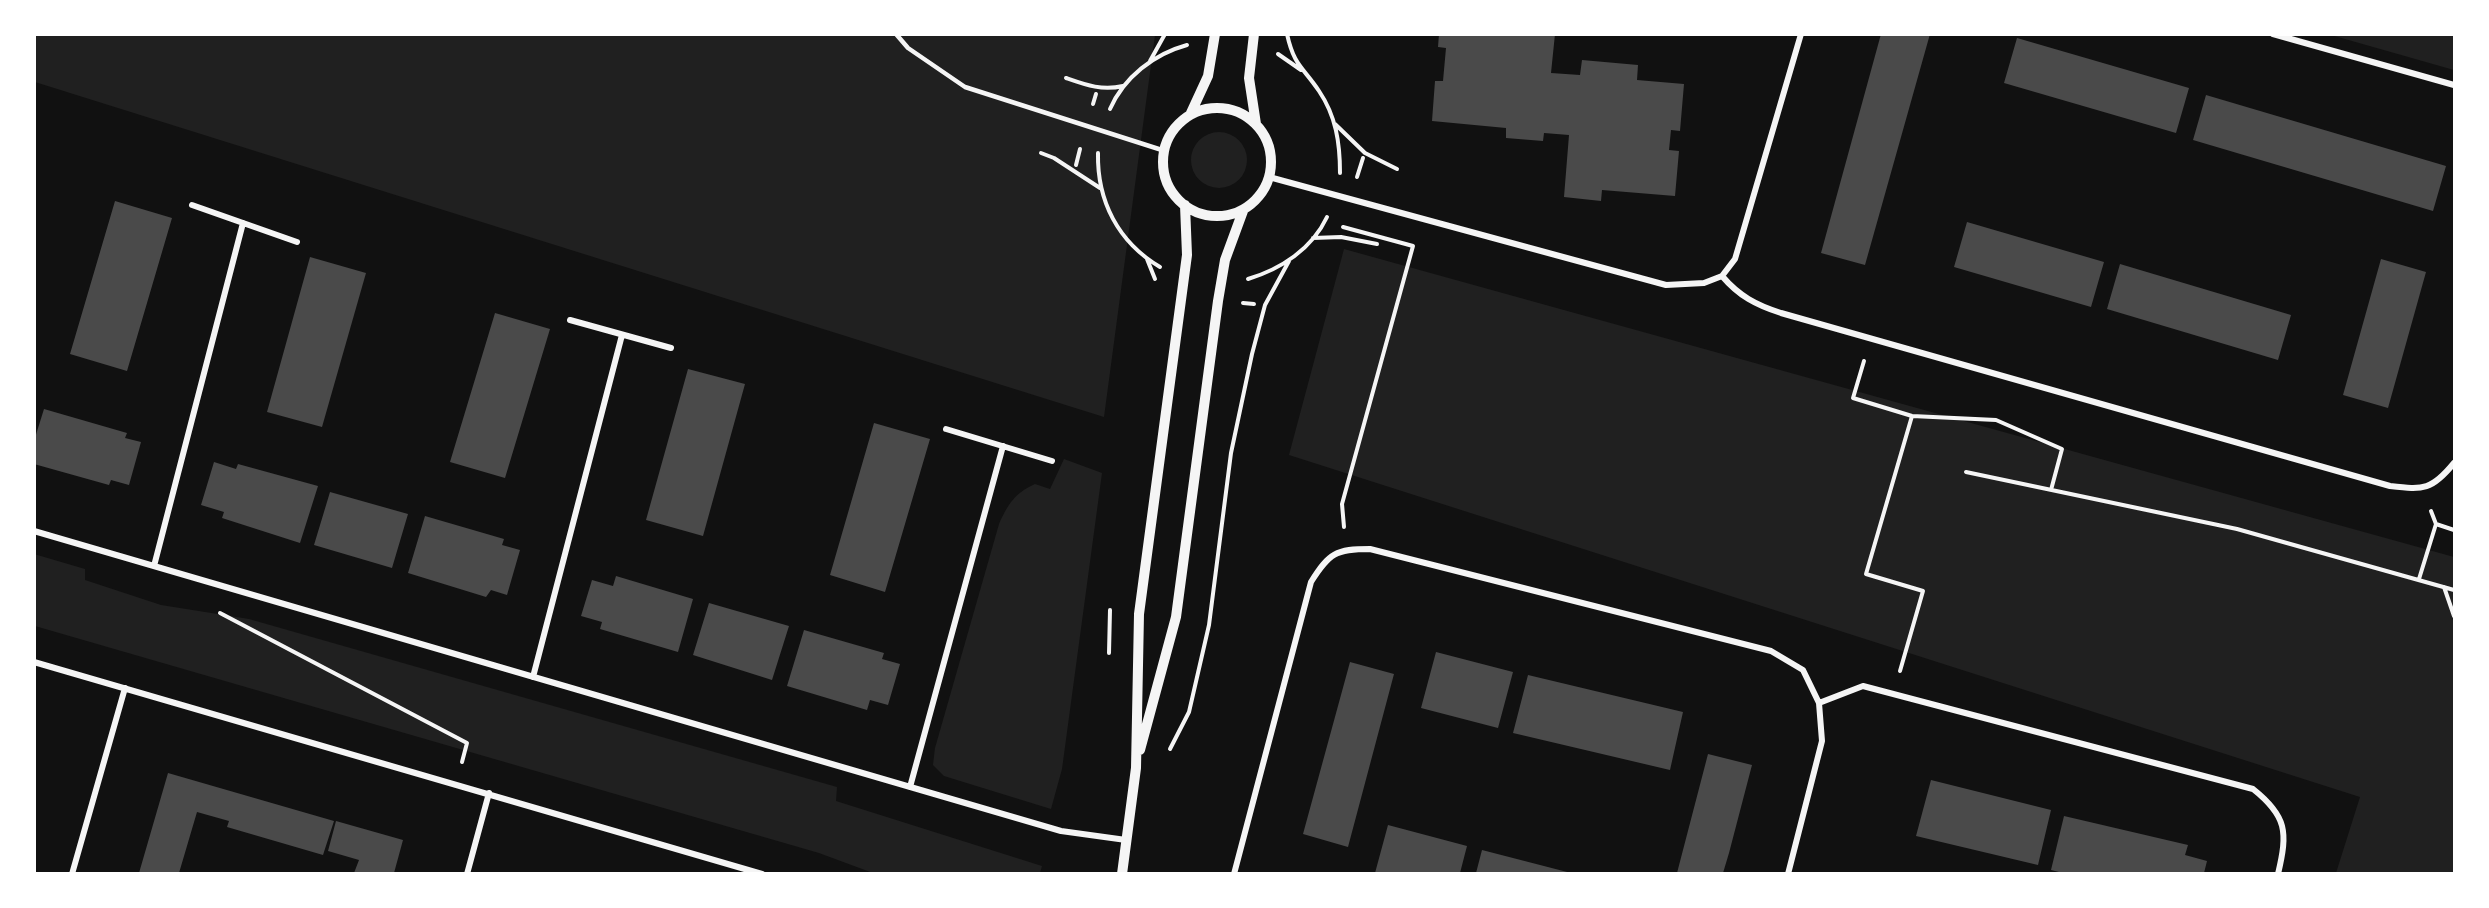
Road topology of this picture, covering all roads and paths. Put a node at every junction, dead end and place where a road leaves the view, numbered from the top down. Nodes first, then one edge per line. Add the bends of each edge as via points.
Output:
1 (896, 34) edge
2 (1165, 34) edge
3 (1215, 34) edge
4 (1254, 34) edge
5 (1287, 34) edge
6 (1801, 34) edge
7 (2273, 34) edge
8 (1190, 44) dead end
9 (1271, 51) dead end
10 (1149, 61) junction
11 (1301, 70) junction
12 (1066, 78) dead end
13 (1124, 85) junction
14 (2454, 86) edge
15 (1096, 93) dead end
16 (1093, 104) dead end
17 (1109, 111) dead end
18 (1190, 115) junction
19 (1256, 124) junction
20 (1334, 124) junction
21 (1082, 143) dead end
22 (1098, 148) dead end
23 (1165, 151) junction
24 (1041, 153) dead end
25 (1363, 158) dead end
26 (1076, 165) dead end
27 (1397, 169) dead end
28 (1340, 172) dead end
29 (1269, 177) junction
30 (1356, 177) dead end
31 (1101, 188) junction
32 (192, 206) dead end
33 (1185, 206) junction
34 (1243, 211) junction
35 (1329, 212) dead end
36 (243, 223) junction
37 (1343, 227) dead end
38 (1313, 238) junction
39 (297, 242) dead end
40 (1377, 244) dead end
41 (1289, 261) junction
42 (1169, 272) dead end
43 (1722, 276) junction
44 (1243, 281) dead end
45 (570, 320) dead end
46 (622, 334) junction
47 (671, 348) dead end
48 (1853, 356) dead end
49 (1912, 416) junction
50 (946, 429) dead end
51 (1004, 447) junction
52 (1052, 461) dead end
53 (2454, 463) edge
54 (1966, 472) dead end
55 (2051, 489) junction
56 (2454, 530) edge
57 (34, 531) edge
58 (1345, 549) junction
59 (154, 566) junction
60 (201, 580) junction
61 (2419, 580) junction
62 (2444, 587) junction
63 (2454, 590) edge
64 (2454, 616) edge
65 (34, 662) edge
66 (533, 677) junction
67 (125, 688) junction
68 (1893, 695) junction
69 (1819, 703) junction
70 (1136, 768) junction
71 (457, 783) junction
72 (910, 787) junction
73 (489, 793) junction
74 (1126, 840) junction
75 (72, 873) edge
76 (467, 873) edge
77 (762, 873) edge
78 (1122, 873) edge
79 (1234, 873) edge
80 (1788, 873) edge
81 (2278, 873) edge

1 - 23 lane via 908,48 965,87
2 - 10 path
3 - 18 street via 1208,76
4 - 19 street via 1250,78
5 - 11 path
6 - 43 street via 1742,241
7 - 14 street
8 - 10 path
9 - 11 path
10 - 13 path
11 - 20 path via 1319,91
12 - 13 path via 1108,89
13 - 17 path
15 - 16 path
18 - 19 street via 1208,109 1227,109
18 - 23 street via 1176,128
19 - 29 street via 1272,154
20 - 27 path via 1365,153
20 - 28 path via 1340,141
21 - 26 path
22 - 31 path
23 - 33 street via 1166,181
24 - 31 path
25 - 30 path
29 - 34 street via 1256,201
29 - 43 street via 1666,285 1704,283
31 - 42 path via 1113,221 1128,242
32 - 36 street
33 - 34 street via 1208,216
33 - 70 street via 1187,255 1138,614
34 - 70 street via 1225,260 1216,313 1176,616
35 - 38 path
36 - 39 street
36 - 59 street
37 - 58 path via 1413,246 1342,504
38 - 40 path via 1341,237
38 - 41 path
41 - 44 path
41 - 70 path via 1265,305 1252,354 1231,453 1209,625 1189,712 1167,756
43 - 53 street via 1735,291 1755,304 1781,313 2391,486 2417,489 2439,481
45 - 46 street
46 - 47 street
46 - 66 street
48 - 49 path via 1865,359 1853,398
49 - 55 path via 1996,420 2062,448
49 - 68 path via 1866,574 1923,591
50 - 51 street
51 - 52 street
51 - 72 street
54 - 55 path
55 - 61 path via 2237,529
56 - 61 path via 2436,524
57 - 59 street
58 - 69 street via 1370,549 1771,651 1803,670
58 - 79 street via 1324,561 1311,582
59 - 60 street
60 - 66 street
60 - 71 path via 195,600 467,743
61 - 62 path
62 - 63 path
62 - 64 path
65 - 67 street
66 - 72 street
67 - 71 street
67 - 75 street
68 - 69 street via 1863,686
68 - 81 street via 2253,789 2281,817 2283,855
69 - 80 street via 1822,741
70 - 74 street
71 - 73 street
72 - 74 street via 1061,831
73 - 76 street
73 - 77 street
74 - 78 street

